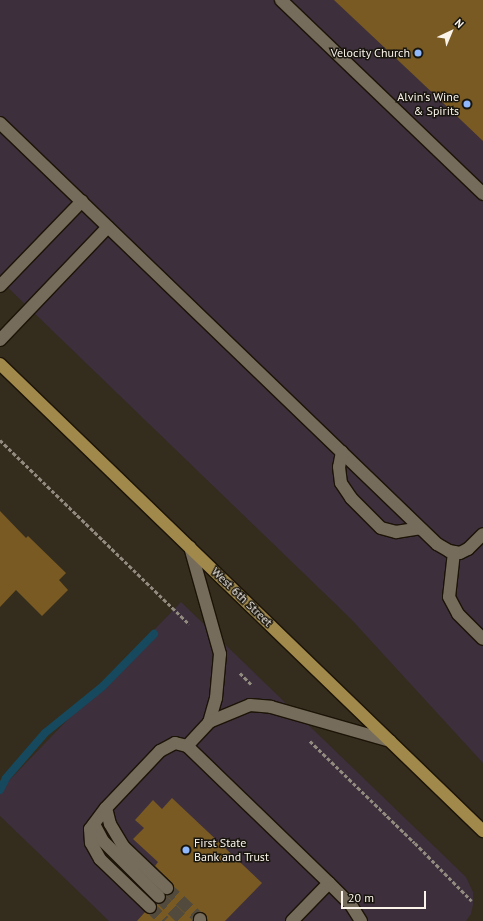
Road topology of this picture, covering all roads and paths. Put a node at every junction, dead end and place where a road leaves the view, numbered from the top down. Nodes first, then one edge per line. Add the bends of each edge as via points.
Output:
1 (281, 0) edge
2 (0, 122) edge
3 (483, 194) edge
4 (82, 201) junction
5 (108, 227) junction
6 (0, 286) edge
7 (0, 340) edge
8 (0, 364) edge
9 (342, 452) junction
10 (420, 528) junction
11 (483, 534) edge
12 (190, 547) junction
13 (454, 552) junction
14 (483, 639) edge
15 (209, 722) junction
16 (390, 741) junction
17 (187, 746) junction
18 (106, 808) junction
19 (94, 824) junction
20 (483, 831) edge
21 (329, 883) junction
22 (150, 907) tunnel mouth
23 (292, 921) edge
24 (361, 921) edge

1 - 3 lane
2 - 4 lane
4 - 5 lane
4 - 6 lane
5 - 7 lane
5 - 9 lane
8 - 12 main road, West 6th Street
9 - 10 lane
9 - 10 lane via 339,466 341,483 351,498 381,528 396,532
10 - 13 lane via 437,544
11 - 13 lane via 468,549 460,553
12 - 15 lane via 220,654 216,698
12 - 16 main road, West 6th Street
13 - 14 lane via 449,597 458,614
15 - 16 lane via 250,705 271,707
15 - 17 lane
16 - 20 main road, West 6th Street
17 - 18 lane via 175,743 160,751
17 - 21 lane
18 - 19 lane
18 - 19 lane via 110,824 123,846 163,892 116,856 103,841
19 - 22 lane via 90,830 91,843 100,859
21 - 23 lane
21 - 24 lane via 351,905

